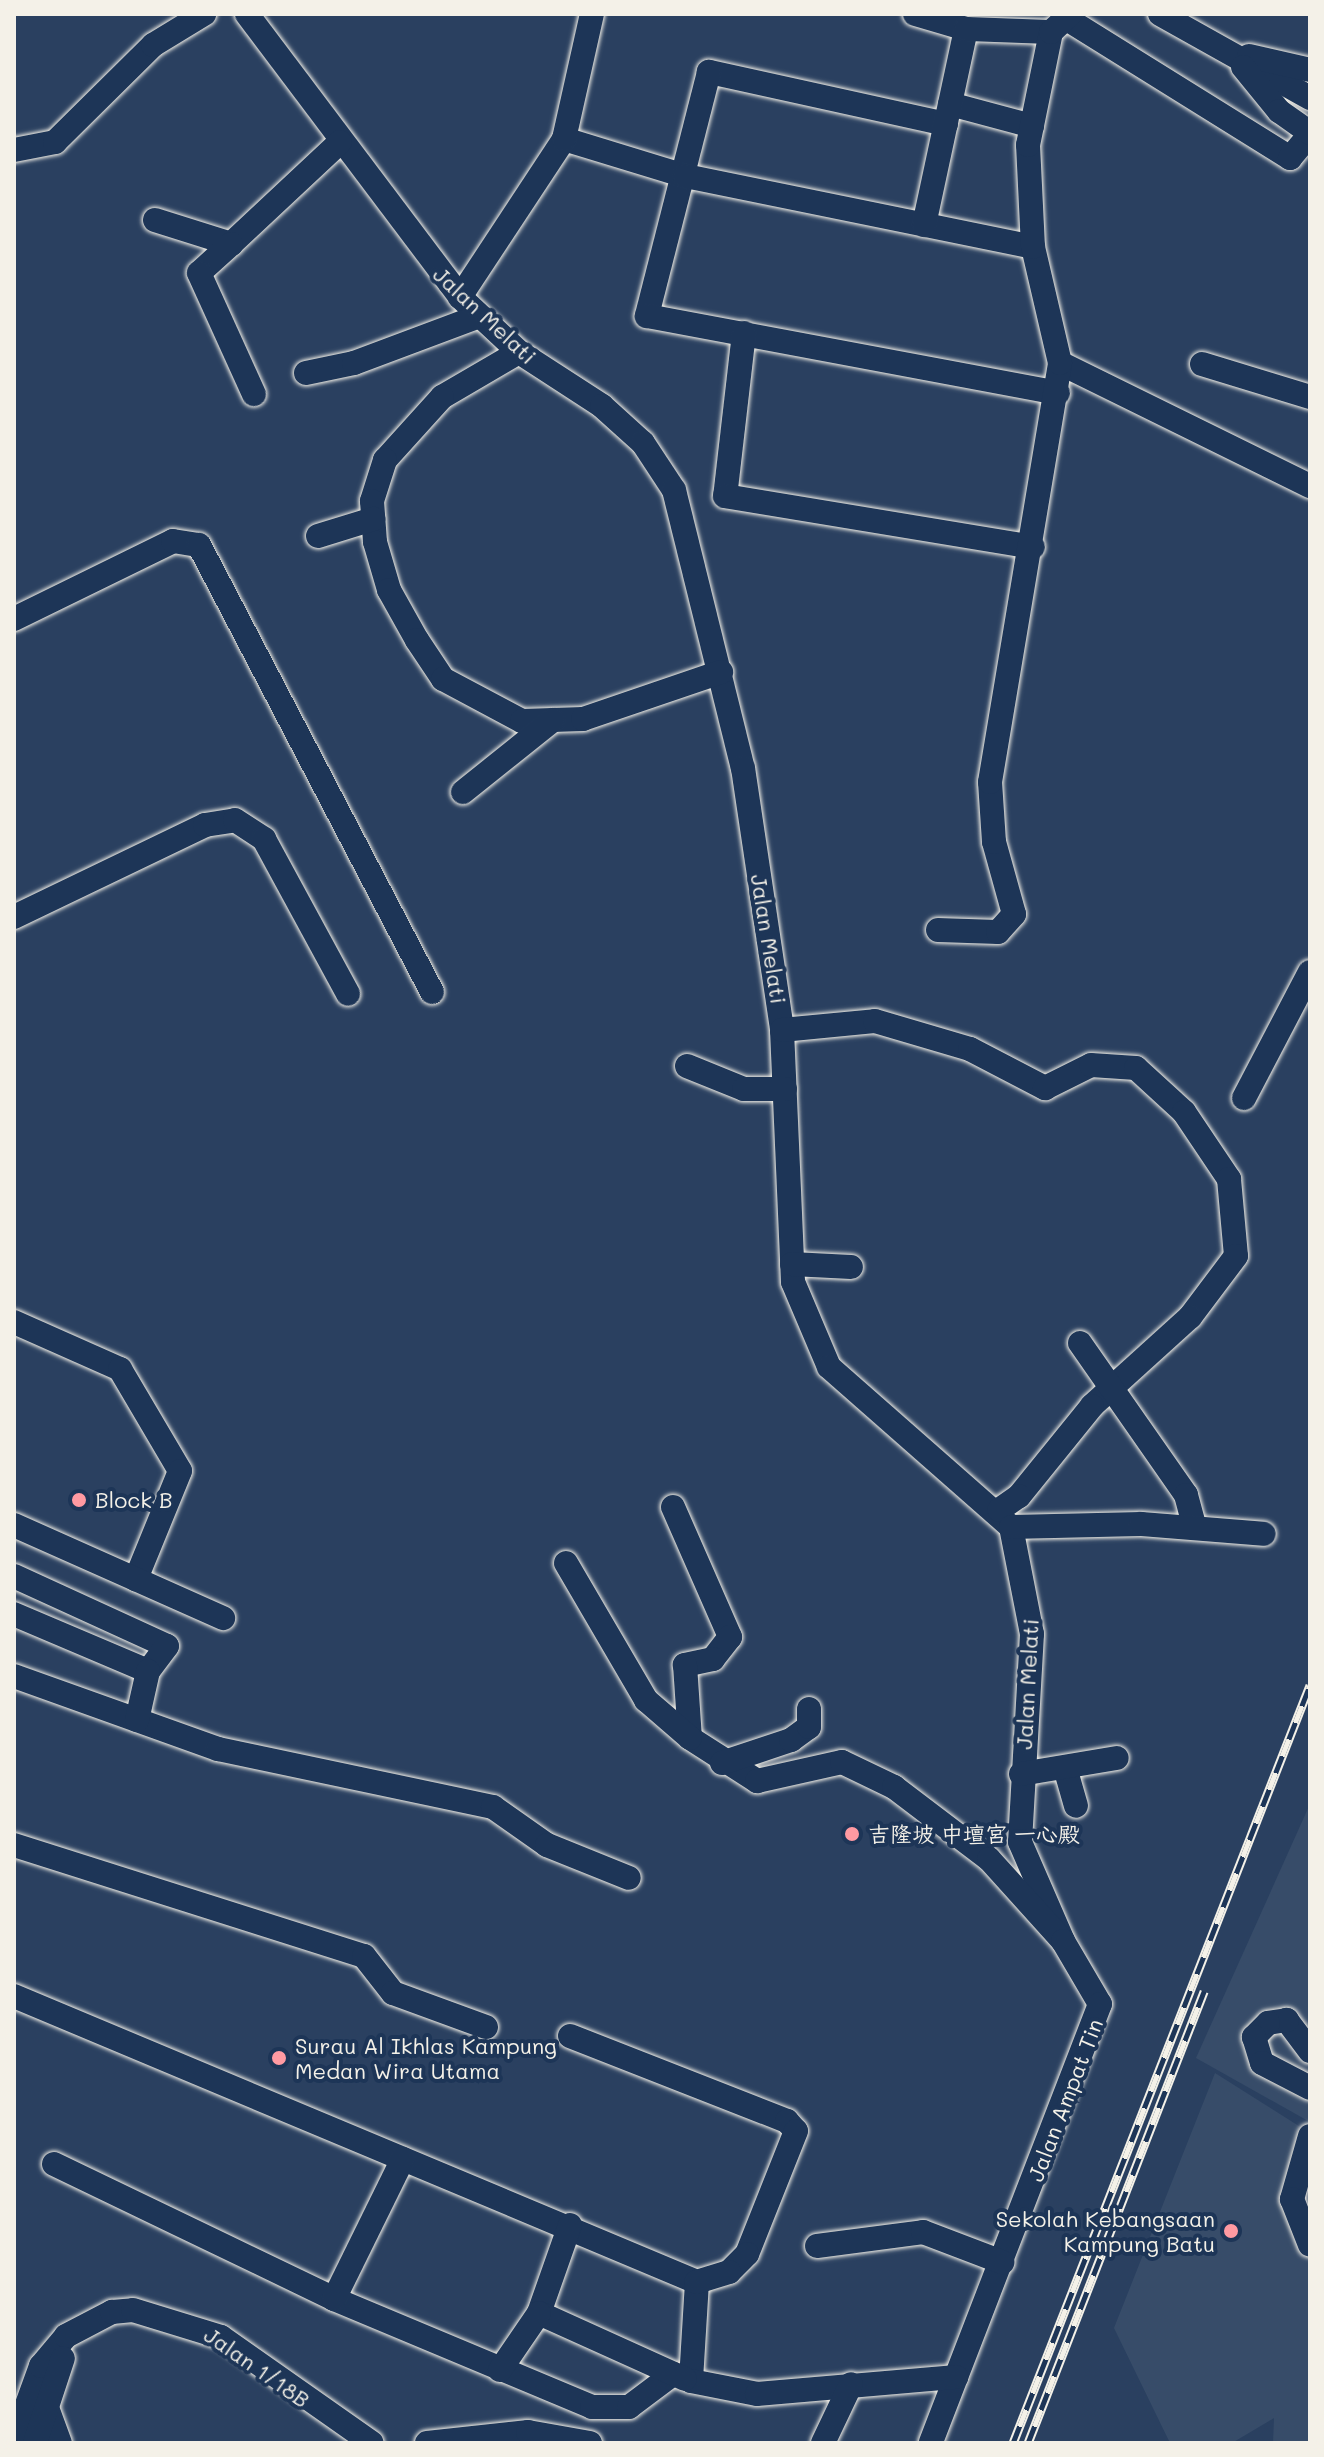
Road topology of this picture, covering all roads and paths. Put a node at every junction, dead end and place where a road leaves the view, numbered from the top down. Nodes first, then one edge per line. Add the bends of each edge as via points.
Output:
1 (204, 14) edge
2 (247, 14) edge
3 (592, 14) edge
4 (915, 14) edge
5 (1160, 14) edge
6 (1063, 22) edge
7 (966, 29) junction
8 (1231, 53) junction
9 (1310, 70) edge
10 (1310, 98) edge
11 (948, 114) junction
12 (1032, 126) junction
13 (1310, 133) edge
14 (564, 139) junction
15 (340, 142) junction
16 (14, 150) edge
17 (685, 176) junction
18 (155, 220) dead end
19 (924, 225) junction
20 (231, 244) junction
21 (1033, 247) junction
22 (460, 297) junction
23 (480, 316) junction
24 (744, 333) junction
25 (519, 352) junction
26 (1060, 363) junction
27 (1202, 364) dead end
28 (306, 373) dead end
29 (1058, 393) junction
30 (254, 394) dead end
31 (1310, 397) edge
32 (1310, 486) edge
33 (373, 519) junction
34 (318, 536) dead end
35 (1033, 547) junction
36 (14, 619) edge
37 (721, 672) junction
38 (553, 720) junction
39 (463, 792) dead end
40 (14, 917) edge
41 (938, 930) dead end
42 (1310, 972) edge
43 (432, 992) dead end
44 (348, 994) dead end
45 (782, 1030) junction
46 (687, 1066) dead end
47 (785, 1089) junction
48 (1244, 1098) dead end
49 (792, 1264) junction
50 (851, 1267) dead end
51 (14, 1322) edge
52 (1080, 1343) dead end
53 (1107, 1392) junction
54 (673, 1507) dead end
55 (1005, 1518) junction
56 (14, 1525) edge
57 (1195, 1528) junction
58 (1264, 1534) dead end
59 (566, 1563) dead end
60 (14, 1576) edge
61 (136, 1579) junction
62 (14, 1614) edge
63 (223, 1618) dead end
64 (148, 1671) junction
65 (14, 1676) edge
66 (809, 1709) dead end
67 (137, 1720) junction
68 (690, 1738) junction
69 (1117, 1758) dead end
70 (722, 1763) junction
71 (1066, 1771) junction
72 (1021, 1774) junction
73 (1076, 1806) dead end
74 (14, 1845) edge
75 (629, 1878) dead end
76 (1063, 1941) junction
77 (14, 1996) edge
78 (486, 2027) dead end
79 (570, 2036) dead end
80 (1310, 2051) edge
81 (1310, 2088) edge
82 (1310, 2136) edge
83 (403, 2159) junction
84 (54, 2164) dead end
85 (570, 2225) junction
86 (1310, 2245) edge
87 (817, 2246) dead end
88 (1002, 2262) junction
89 (697, 2282) junction
90 (334, 2299) junction
91 (539, 2313) junction
92 (500, 2370) junction
93 (682, 2377) junction
94 (956, 2377) junction
95 (851, 2384) junction
96 (29, 2401) edge
97 (14, 2440) edge
98 (35, 2443) edge
99 (60, 2443) edge
100 (342, 2443) edge
101 (372, 2443) edge
102 (427, 2443) edge
103 (590, 2443) edge
104 (823, 2443) edge
105 (931, 2443) edge

1 - 16 street via 153,45 55,142
2 - 15 street, Jalan Melati
3 - 14 street
4 - 7 street
5 - 8 street
6 - 7 street
6 - 12 street
6 - 13 street via 1290,158
7 - 11 street
8 - 9 street
8 - 10 street
8 - 13 street via 1279,111
11 - 12 street
11 - 17 street via 709,72
11 - 19 street
12 - 21 street
14 - 17 street
14 - 22 street
15 - 20 street
15 - 22 street, Jalan Melati
17 - 19 street
17 - 24 street via 647,316
18 - 20 street
19 - 21 street
20 - 30 street via 199,273
21 - 26 street
22 - 23 street, Jalan Melati
23 - 25 street, Jalan Melati
23 - 28 street via 354,363
24 - 29 street
24 - 35 street via 725,496
25 - 33 street via 409,425 385,460
25 - 37 street, Jalan Melati via 602,406 643,443 674,490
26 - 29 street
26 - 32 street
27 - 31 street
29 - 35 street
33 - 34 street
33 - 38 street via 389,590 443,679 522,721
35 - 41 street via 990,782 1011,924 998,932
36 - 43 street via 173,541 199,545
37 - 38 street via 583,719
37 - 45 street, Jalan Melati via 743,768
38 - 39 street
40 - 44 street via 205,825 235,820 264,839
42 - 48 street
45 - 47 street, Jalan Melati
45 - 53 street via 875,1021 970,1049 1045,1088 1091,1065 1136,1068 1184,1112 1229,1179 1236,1256 1190,1317
46 - 47 street via 744,1089
47 - 49 street, Jalan Melati
49 - 50 street
49 - 55 street, Jalan Melati via 798,1301 829,1367
51 - 61 street via 120,1369 180,1471
52 - 53 street
53 - 55 street
53 - 57 street via 1186,1495
54 - 68 street via 730,1637 713,1659 685,1665
55 - 57 street
55 - 72 street, Jalan Melati via 1031,1601
56 - 61 street
57 - 58 street
59 - 68 street via 646,1700
60 - 64 street via 164,1639 156,1670
61 - 63 street
62 - 64 street
64 - 67 street
65 - 67 street
66 - 70 street via 809,1727 791,1740
67 - 75 street via 218,1749 493,1807 547,1845
68 - 70 street
69 - 71 street
70 - 76 street via 757,1781 858,1765 989,1859
71 - 72 street
71 - 73 street
72 - 76 street, Jalan Melati via 1020,1842
74 - 78 street via 364,1956 393,1993
76 - 88 street, Jalan Ampat Tin via 1094,1986 1098,2016
77 - 83 street
79 - 89 street via 787,2121 796,2131 747,2254 729,2272
80 - 81 street via 1287,2020 1268,2023 1254,2037 1262,2063
82 - 86 street via 1292,2199
83 - 85 street
83 - 90 street
84 - 90 street
85 - 89 street
85 - 91 street
87 - 88 street via 923,2232
88 - 94 street, Jalan Ampat Tin
89 - 93 street
90 - 92 street
91 - 92 street
91 - 93 street
92 - 93 street via 609,2412 629,2407
93 - 95 street via 757,2394
94 - 95 street
94 - 105 street, Jalan Ampat Tin
95 - 104 street
96 - 97 street, Jalan 1/18B
96 - 98 street, Jalan 1/18B
96 - 99 street
96 - 100 street, Jalan 1/18B via 75,2345 115,2324 143,2323 215,2347
96 - 101 street, Jalan 1/18B via 66,2336 112,2312 144,2311 221,2337
102 - 103 street via 528,2432

